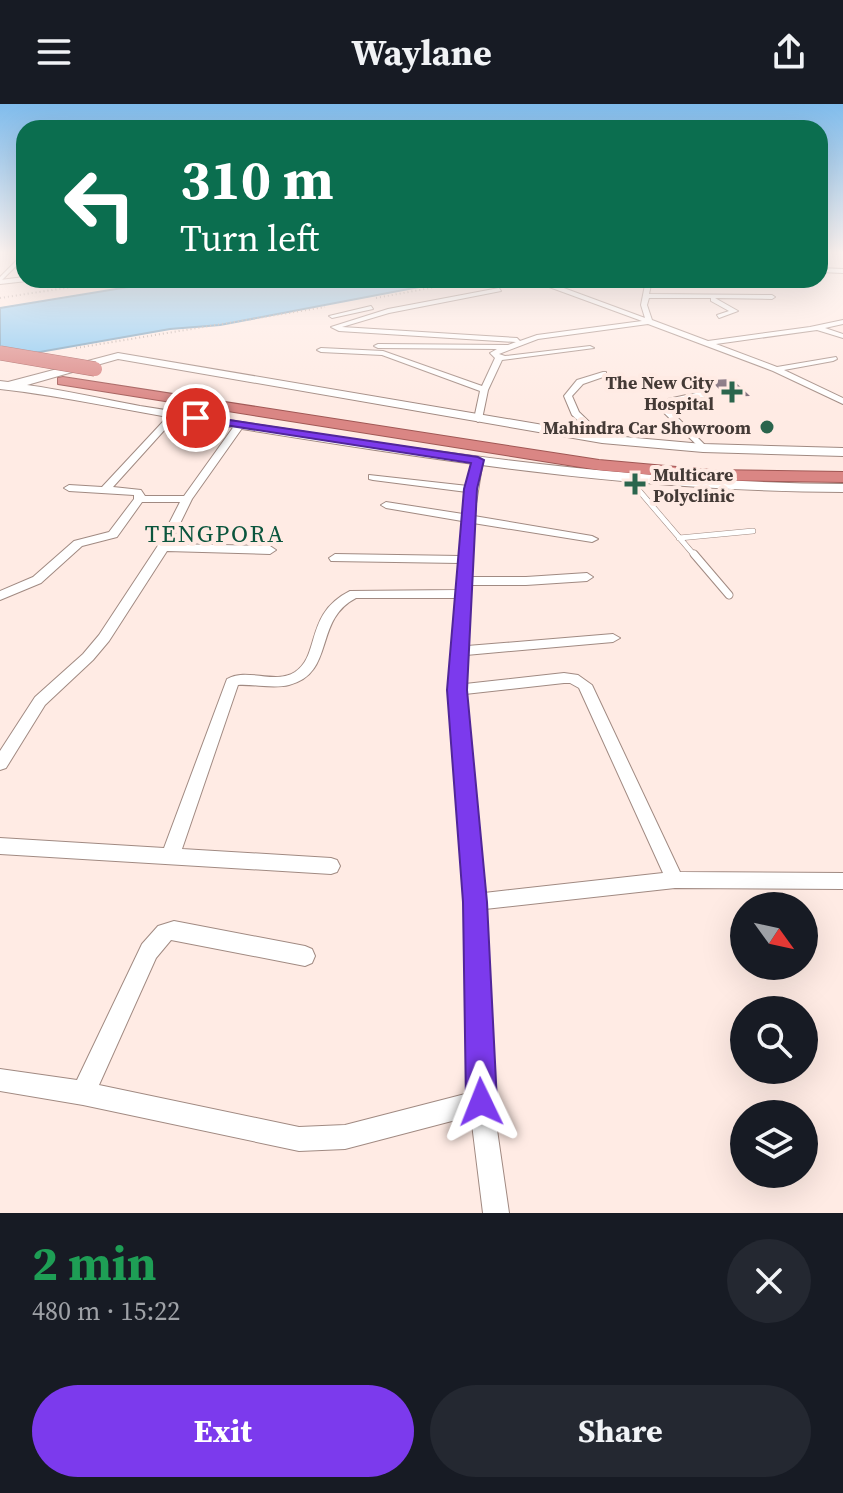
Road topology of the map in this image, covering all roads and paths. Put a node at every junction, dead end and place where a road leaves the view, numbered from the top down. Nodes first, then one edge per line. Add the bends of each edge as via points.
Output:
1 (396, 303) edge
2 (433, 303) edge
3 (595, 303) edge
4 (644, 303) edge
5 (719, 303) edge
6 (325, 307) dead end
7 (354, 311) junction
8 (332, 316) dead end
9 (719, 316) dead end
10 (651, 321) junction
11 (843, 322) edge
12 (335, 327) junction
13 (820, 328) junction
14 (843, 336) edge
15 (522, 341) junction
16 (710, 344) junction
17 (337, 345) dead end
18 (506, 347) junction
19 (590, 348) dead end
20 (68, 349) dead end
21 (321, 350) dead end
22 (0, 353) edge
23 (499, 358) junction
24 (833, 359) dead end
25 (0, 369) edge
26 (776, 369) junction
27 (603, 374) dead end
28 (4, 385) edge
29 (484, 390) junction
30 (705, 394) dead end
31 (843, 398) edge
32 (174, 415) junction
33 (478, 419) junction
34 (240, 424) junction
35 (602, 439) junction
36 (703, 448) junction
37 (843, 452) edge
38 (478, 460) junction
39 (843, 467) edge
40 (373, 477) dead end
41 (843, 477) edge
42 (630, 480) junction
43 (69, 488) dead end
44 (843, 488) edge
45 (470, 489) junction
46 (105, 490) junction
47 (139, 499) junction
48 (187, 499) junction
49 (386, 505) dead end
50 (468, 518) junction
51 (753, 531) dead end
52 (679, 538) junction
53 (592, 539) dead end
54 (163, 547) junction
55 (270, 550) dead end
56 (335, 558) dead end
57 (467, 560) junction
58 (587, 577) dead end
59 (464, 587) junction
60 (729, 595) dead end
61 (0, 596) edge
62 (613, 638) dead end
63 (458, 651) junction
64 (457, 690) junction
65 (0, 764) edge
66 (0, 846) edge
67 (171, 854) junction
68 (331, 866) dead end
69 (675, 880) junction
70 (843, 881) edge
71 (475, 902) junction
72 (305, 956) dead end
73 (0, 1080) edge
74 (83, 1093) junction
75 (481, 1102) junction
76 (496, 1213) edge

1 - 7 street
2 - 12 street
3 - 10 street
4 - 10 street
5 - 9 street via 735,311
6 - 20 path
7 - 8 street
7 - 12 street
10 - 15 street
10 - 16 street
11 - 13 street
12 - 15 street
13 - 14 street
13 - 16 street
15 - 18 street
16 - 26 street
17 - 18 street
18 - 23 street via 494,353
19 - 23 street
21 - 29 street via 383,353
22 - 39 highway, bridge via 585,452
23 - 29 street
24 - 26 street
25 - 41 highway via 599,465 710,475
26 - 31 street
27 - 35 street via 580,382 568,396 575,413
28 - 32 main road
28 - 33 main road via 118,356
29 - 33 street
30 - 36 street via 666,403 664,409
32 - 34 main road
32 - 46 street
33 - 35 main road
34 - 38 main road
34 - 48 street
35 - 36 main road
36 - 37 main road
38 - 42 main road
38 - 45 street
40 - 45 street
42 - 44 main road
42 - 52 lane
43 - 46 street
45 - 50 street
46 - 47 street via 137,492
47 - 48 street
47 - 61 street via 113,535 78,543 37,580
48 - 54 street
49 - 50 street
50 - 53 street
50 - 57 street
51 - 52 lane
52 - 60 lane
54 - 55 street
54 - 65 street via 99,645 40,701
56 - 57 street
57 - 59 street
58 - 59 street
59 - 63 street
59 - 67 street via 342,597 330,607 309,665 296,677 232,682
62 - 63 street
63 - 64 street
64 - 69 street via 564,678 585,685
64 - 71 street
66 - 67 street
67 - 68 street
69 - 70 street
69 - 71 street
71 - 75 street
72 - 74 street via 165,932 149,951
73 - 74 street
74 - 75 street via 299,1139 345,1137
75 - 76 street

